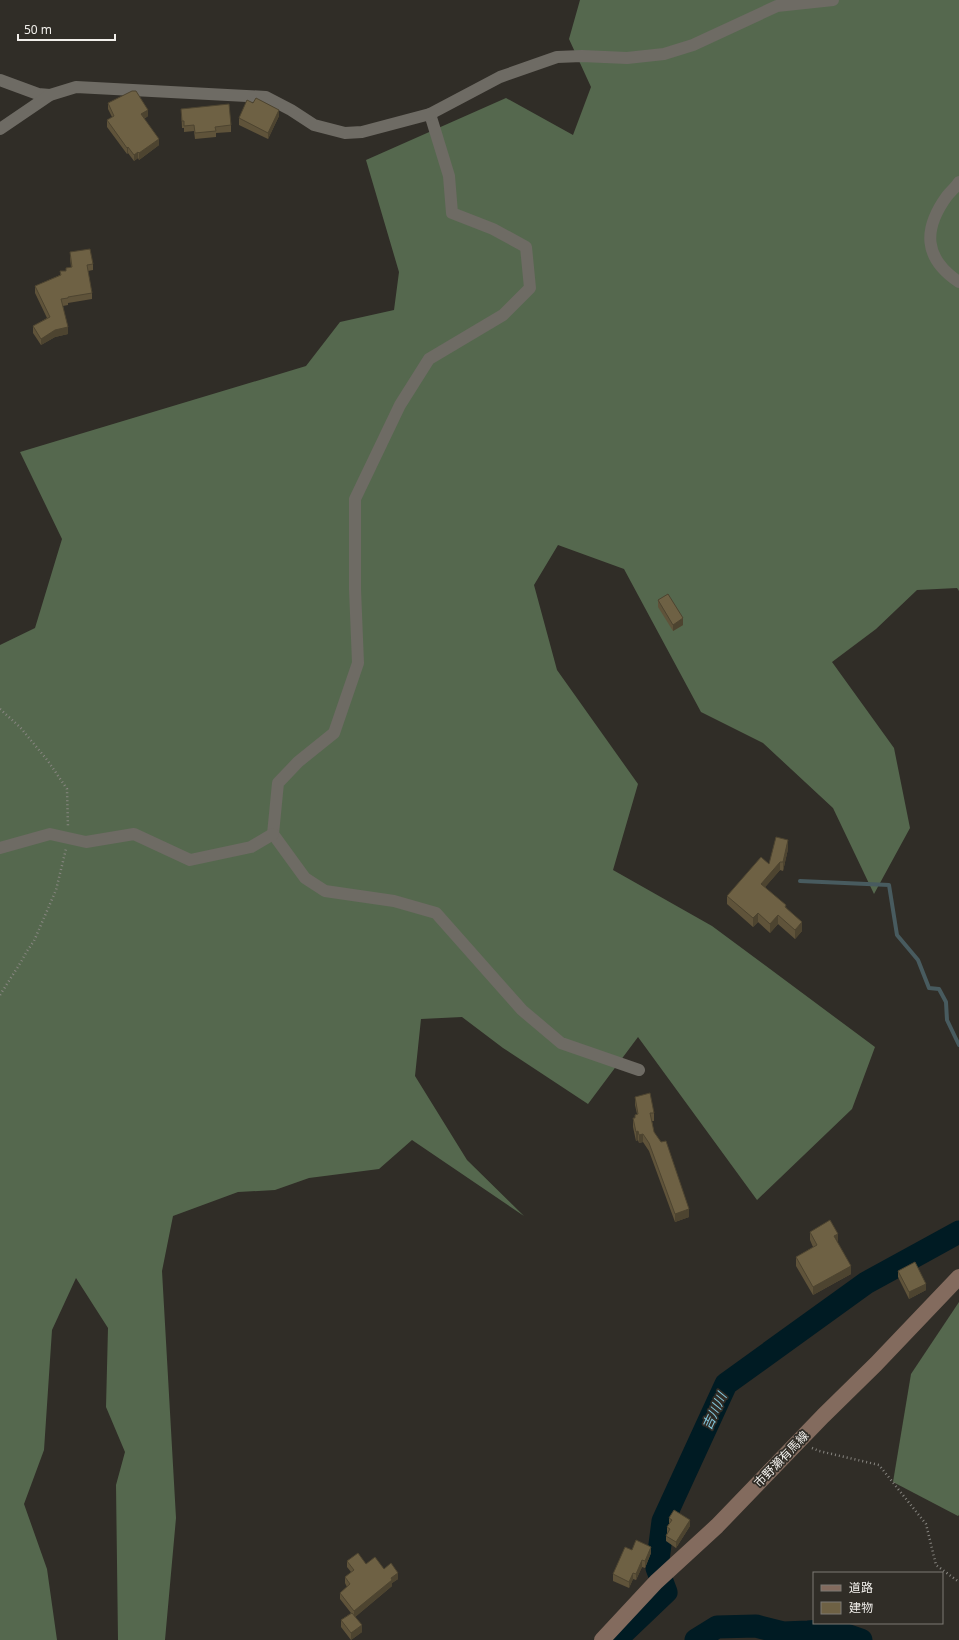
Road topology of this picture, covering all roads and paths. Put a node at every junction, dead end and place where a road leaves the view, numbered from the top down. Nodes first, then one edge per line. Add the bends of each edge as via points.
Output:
1 (833, 0) edge
2 (0, 80) edge
3 (50, 95) junction
4 (430, 114) junction
5 (0, 129) edge
6 (959, 182) edge
7 (959, 282) edge
8 (0, 709) edge
9 (273, 834) junction
10 (68, 838) junction
11 (0, 848) edge
12 (0, 995) edge
13 (639, 1070) dead end
14 (959, 1277) edge
15 (799, 1441) junction
16 (959, 1582) edge
17 (602, 1640) edge

1 - 4 street via 776,6 693,45 664,54 627,58 557,57 500,77
2 - 3 street via 38,94
3 - 4 street via 76,88 266,97 314,125 345,133 362,132
3 - 5 street
4 - 9 street via 449,176 452,213 493,229 526,248 530,288 503,315 429,359 400,405 355,499 358,663 334,733 298,762 278,783
6 - 7 street via 932,222 929,241 936,260
8 - 10 path via 20,727 68,789
9 - 10 street via 251,847 190,860 134,834 86,842
9 - 13 street via 305,878 325,891 394,901 436,913 522,1010 561,1043
10 - 11 street via 50,834
10 - 12 path via 56,890 34,941
14 - 15 main road, 市野瀬有馬線
15 - 16 path via 819,1451 879,1465 926,1524 936,1565
15 - 17 main road, 市野瀬有馬線

